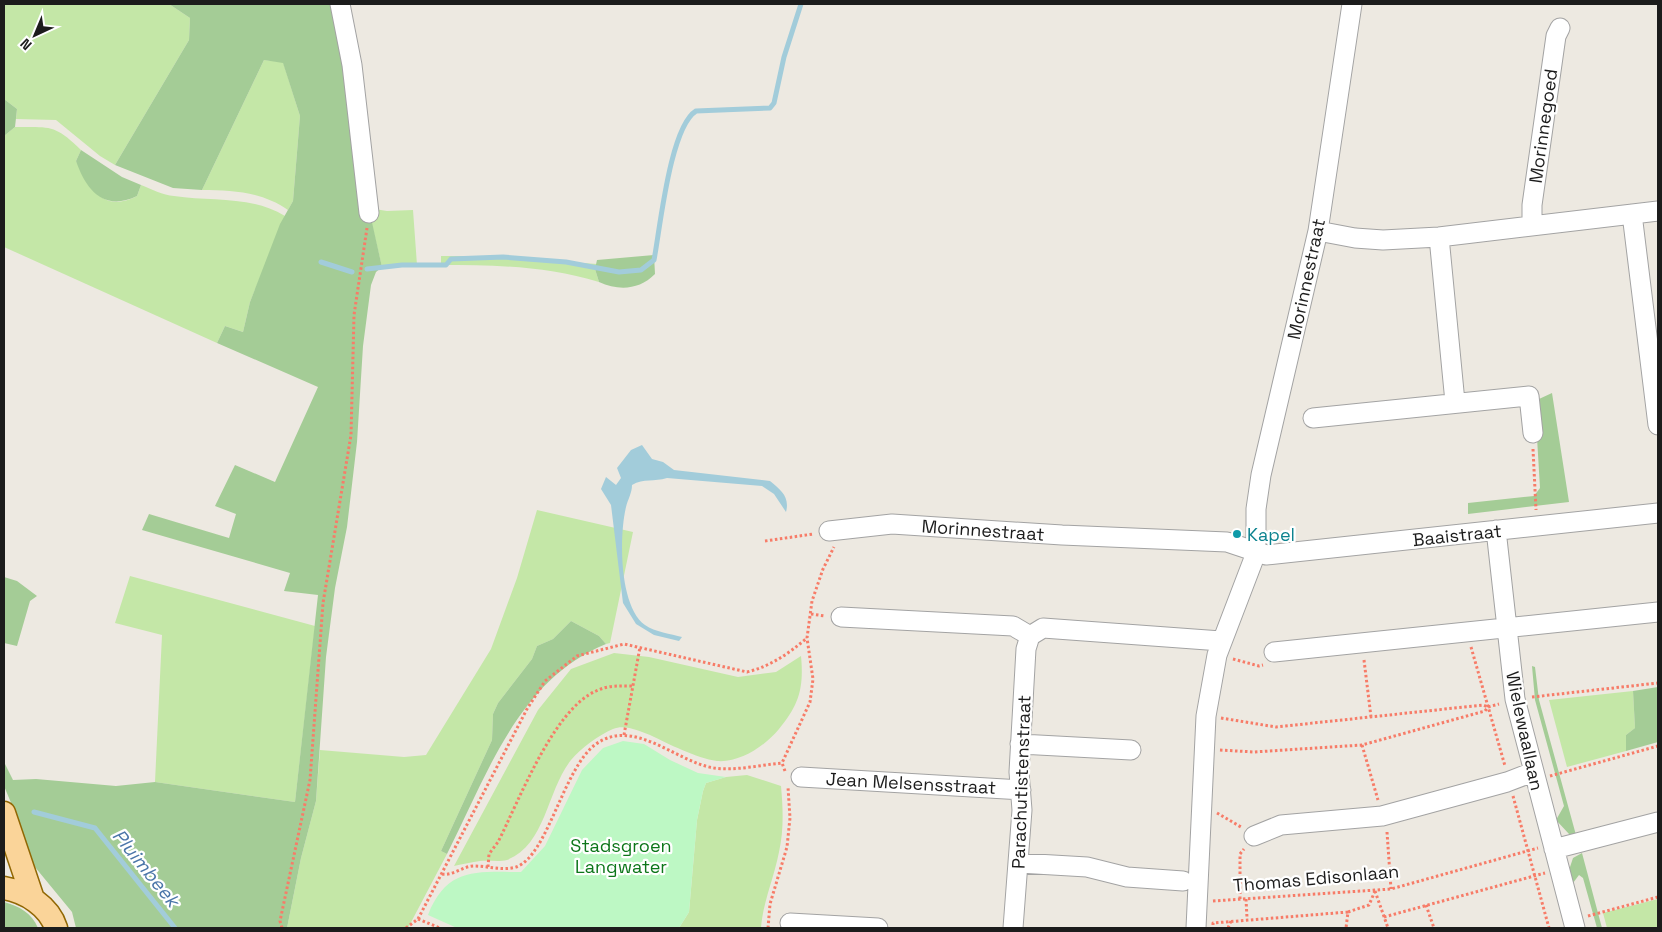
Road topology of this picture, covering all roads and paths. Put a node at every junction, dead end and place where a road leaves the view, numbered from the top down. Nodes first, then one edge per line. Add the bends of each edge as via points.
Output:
1 (340, 4) edge
2 (1352, 4) edge
3 (1560, 28) dead end
4 (1658, 211) edge
5 (369, 213) joint
6 (1632, 214) junction
7 (1532, 225) junction
8 (1318, 231) junction
9 (1439, 237) junction
10 (1455, 402) junction
11 (1313, 418) dead end
12 (1658, 425) edge
13 (1533, 433) joint
14 (1658, 513) edge
15 (1537, 526) junction
16 (836, 530) junction
17 (1496, 530) junction
18 (765, 542) dead end
19 (1256, 553) junction
20 (1658, 612) edge
21 (841, 618) dead end
22 (1506, 630) junction
23 (1030, 636) junction
24 (1363, 644) junction
25 (640, 648) junction
26 (1219, 648) junction
27 (1274, 652) joint
28 (1658, 683) edge
29 (633, 686) junction
30 (1515, 699) junction
31 (1488, 707) junction
32 (1206, 716) junction
33 (1371, 717) junction
34 (624, 735) junction
35 (1020, 744) junction
36 (1362, 745) junction
37 (1658, 746) edge
38 (1204, 748) junction
39 (1131, 750) dead end
40 (782, 762) dead end
41 (1534, 776) junction
42 (801, 777) dead end
43 (1021, 790) junction
44 (1200, 812) junction
45 (4, 813) edge
46 (1382, 816) junction
47 (1658, 822) edge
48 (1254, 836) junction
49 (1553, 847) junction
50 (1019, 863) junction
51 (488, 867) junction
52 (1559, 869) junction
53 (442, 874) junction
54 (1183, 881) dead end
55 (4, 888) edge
56 (1391, 889) junction
57 (1375, 891) junction
58 (1658, 897) edge
59 (33, 899) junction
60 (1246, 899) junction
61 (1240, 900) junction
62 (1197, 902) junction
63 (1426, 905) junction
64 (1348, 912) junction
65 (1384, 917) junction
66 (418, 918) junction
67 (1248, 918) junction
68 (1231, 921) junction
69 (790, 923) dead end
70 (1574, 924) edge
71 (56, 928) edge
72 (282, 928) edge
73 (406, 928) edge
74 (440, 928) edge
75 (878, 928) edge
76 (1013, 928) edge
77 (1196, 928) edge
78 (1213, 928) edge
79 (1228, 928) edge
80 (1346, 928) edge
81 (1388, 928) edge
82 (1434, 928) edge

1 - 5 street via 352,65
2 - 8 street, Morinnestraat
3 - 7 street, Morinnegoed via 1556,36 1532,204
4 - 6 street
5 - 72 path via 354,315 351,435 323,603 310,780 280,921
6 - 7 street
6 - 12 street
7 - 9 street
8 - 9 street via 1383,240
8 - 19 street, Morinnestraat via 1261,475 1256,509
9 - 10 street
10 - 11 street
10 - 13 street via 1529,396
13 - 15 path
14 - 15 street, Baaistraat
15 - 17 street, Baaistraat
16 - 18 path
16 - 19 street, Morinnestraat via 892,524 1227,542
16 - 25 path via 812,601 807,638 766,667 747,672
17 - 19 street, Baaistraat via 1266,555
17 - 22 street, Wielewaallaan
19 - 26 street, Morinnestraat
20 - 22 street
21 - 23 street via 1013,626
22 - 24 street
22 - 30 street, Wielewaallaan
23 - 26 street via 1042,628
23 - 35 street, Parachutistenstraat via 1026,649
24 - 27 street
24 - 33 path
25 - 29 path
25 - 53 path via 624,644 577,656 545,681 508,742
26 - 27 path via 1259,666 1268,664
26 - 32 street, Morinnestraat
28 - 30 path
29 - 34 path
29 - 51 path via 613,686 595,691 567,712 489,854
30 - 31 path
30 - 41 street, Wielewaallaan
31 - 33 path
31 - 36 path via 1485,711
32 - 33 path via 1276,727
32 - 38 street, Morinnestraat
34 - 40 path via 643,739 695,763 714,768 734,769
34 - 51 path via 597,744 586,753 527,860 506,868
35 - 39 street
35 - 43 street, Parachutistenstraat
36 - 38 path via 1254,752
36 - 46 path
37 - 41 path
38 - 44 street, Morinnestraat
41 - 46 street
41 - 49 street, Wielewaallaan
42 - 43 street, Jean Melsensstraat
43 - 50 street, Parachutistenstraat
44 - 48 path via 1219,814
44 - 62 street, Morinnestraat
45 - 59 main road
46 - 48 street via 1281,825
46 - 56 path via 1389,835
47 - 49 street
48 - 61 path via 1240,854
49 - 52 street, Wielewaallaan
49 - 56 path, Thomas Edisonlaan
50 - 54 street via 1086,867 1127,877
50 - 76 street, Parachutistenstraat
51 - 53 path via 473,866
52 - 63 path
52 - 70 street, Wielewaallaan
53 - 66 path
55 - 59 main road
56 - 57 path, Thomas Edisonlaan
57 - 60 path, Thomas Edisonlaan
57 - 64 path via 1369,905
57 - 65 path
58 - 70 path
59 - 71 main road via 45,910
60 - 61 path, Thomas Edisonlaan
60 - 67 path
61 - 62 path, Thomas Edisonlaan
62 - 77 street, Morinnestraat
63 - 65 path
63 - 82 path
64 - 67 path
64 - 80 path
65 - 81 path
66 - 73 path
66 - 74 path
67 - 68 path
68 - 78 path via 1214,923
68 - 79 path
69 - 75 street

